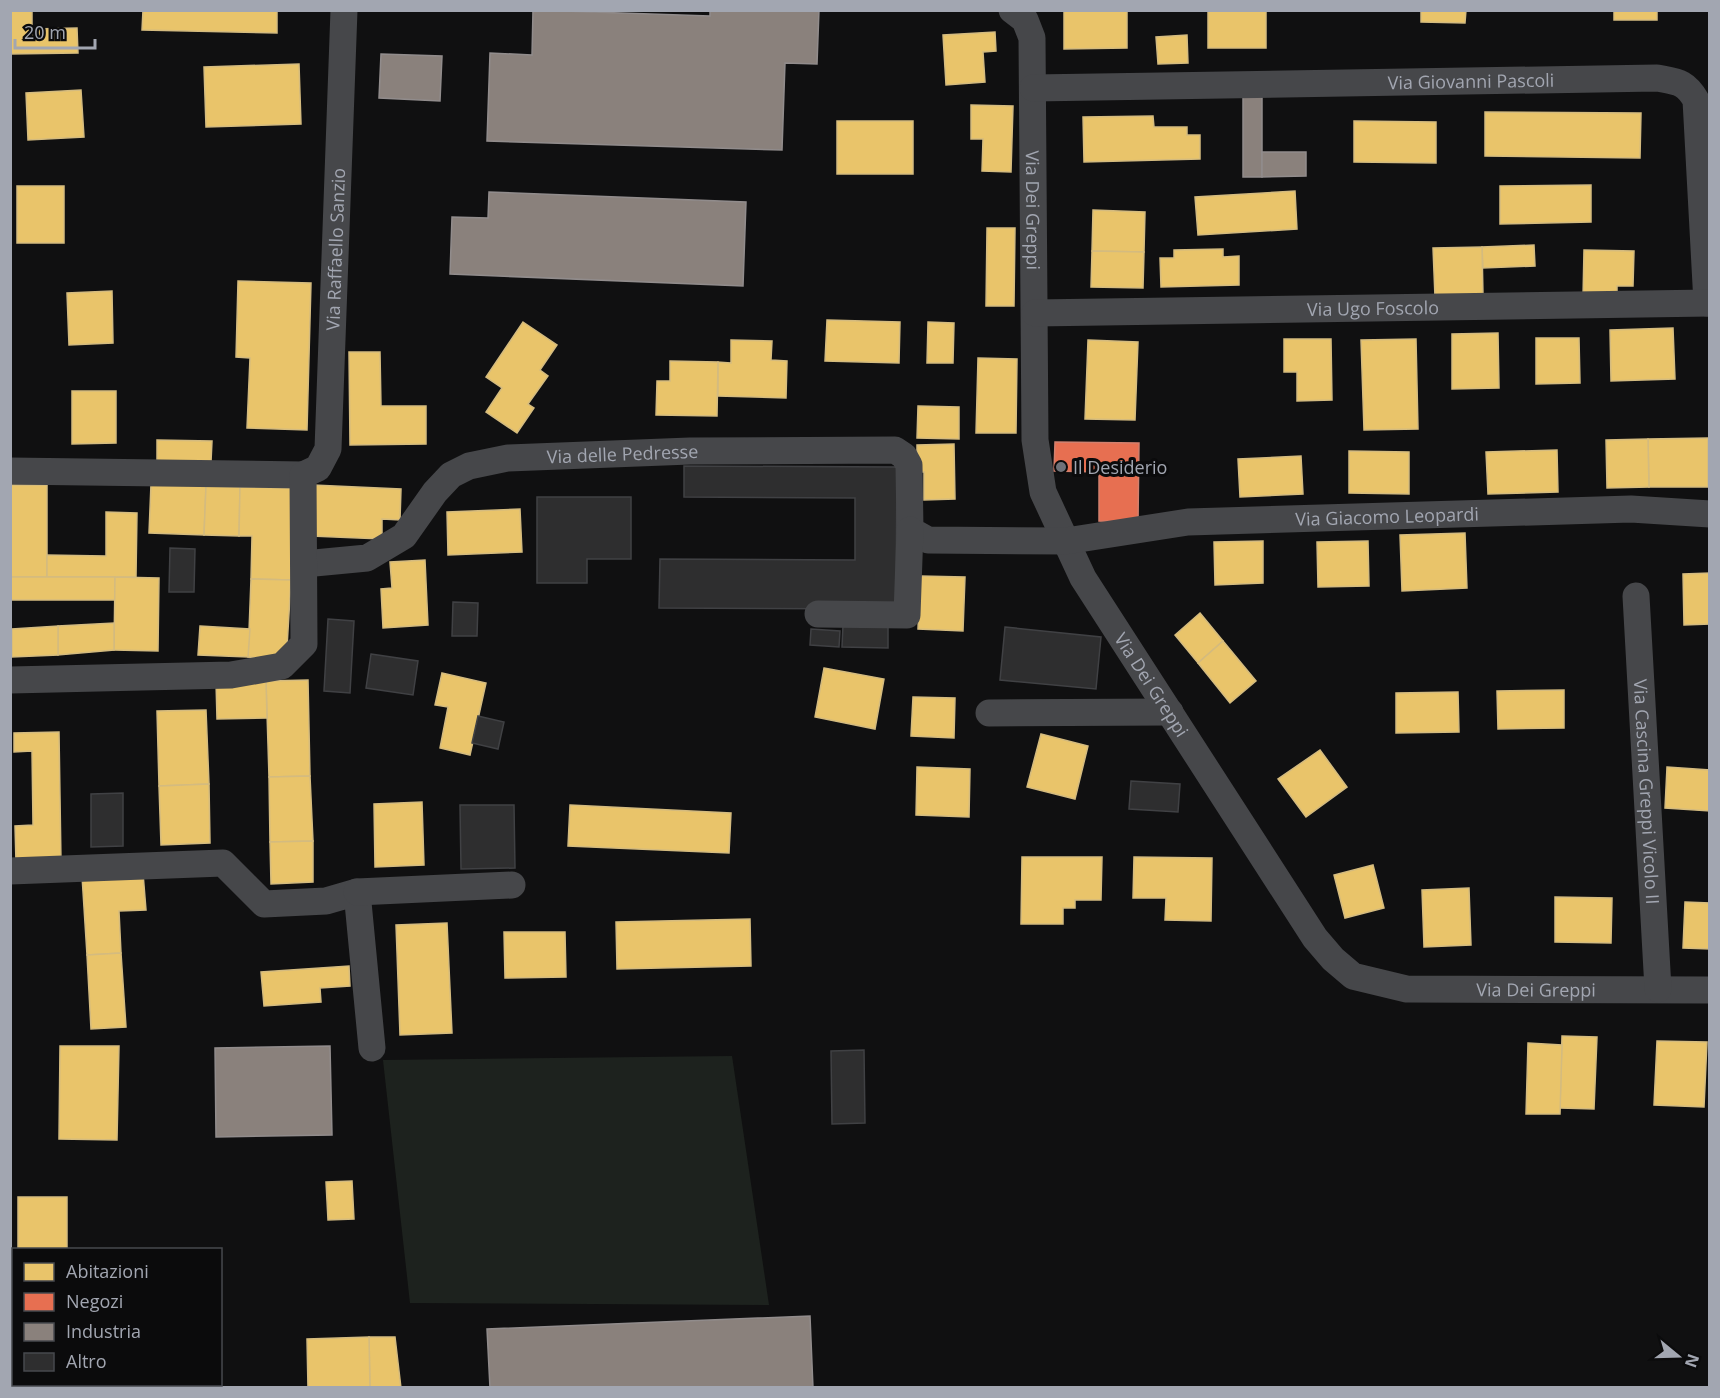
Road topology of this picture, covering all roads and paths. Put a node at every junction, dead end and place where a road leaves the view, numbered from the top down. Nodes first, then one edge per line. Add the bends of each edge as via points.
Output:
1 (344, 10) edge
2 (1012, 10) edge
3 (1032, 87) junction
4 (1708, 303) edge
5 (1035, 313) junction
6 (10, 471) edge
7 (303, 475) junction
8 (1710, 514) edge
9 (910, 530) junction
10 (1066, 541) junction
11 (304, 564) junction
12 (1636, 597) dead end
13 (818, 614) dead end
14 (10, 680) edge
15 (1170, 712) junction
16 (988, 713) dead end
17 (10, 871) edge
18 (512, 885) dead end
19 (357, 892) junction
20 (1658, 989) junction
21 (1710, 990) edge
22 (372, 1048) dead end

1 - 7 street, Via Raffaello Sanzio via 328,449 318,468
2 - 3 street, Via Dei Greppi via 1024,20 1032,38
3 - 4 street, Via Giovanni Pascoli via 1657,78 1674,81 1689,87 1696,100
3 - 5 street, Via Dei Greppi
4 - 5 street, Via Ugo Foscolo
5 - 10 street, Via Dei Greppi via 1035,440 1039,472 1043,492
6 - 7 street
7 - 11 street
8 - 10 street, Via Giacomo Leopardi via 1630,509 1188,522
9 - 10 street via 928,540
9 - 11 street, Via delle Pedresse via 909,465 895,450 690,451 508,458 469,466 451,476 404,536 367,558
9 - 13 street, Via delle Pedresse via 907,615
10 - 15 street, Via Dei Greppi via 1083,578
11 - 14 street via 304,645 282,666 231,675
12 - 20 street, Via Cascina Greppi Vicolo II
15 - 16 street
15 - 20 street, Via Dei Greppi via 1315,938 1353,976 1407,989
17 - 19 street via 223,863 264,904 326,901
18 - 19 street
19 - 22 street
20 - 21 street, Via Dei Greppi

